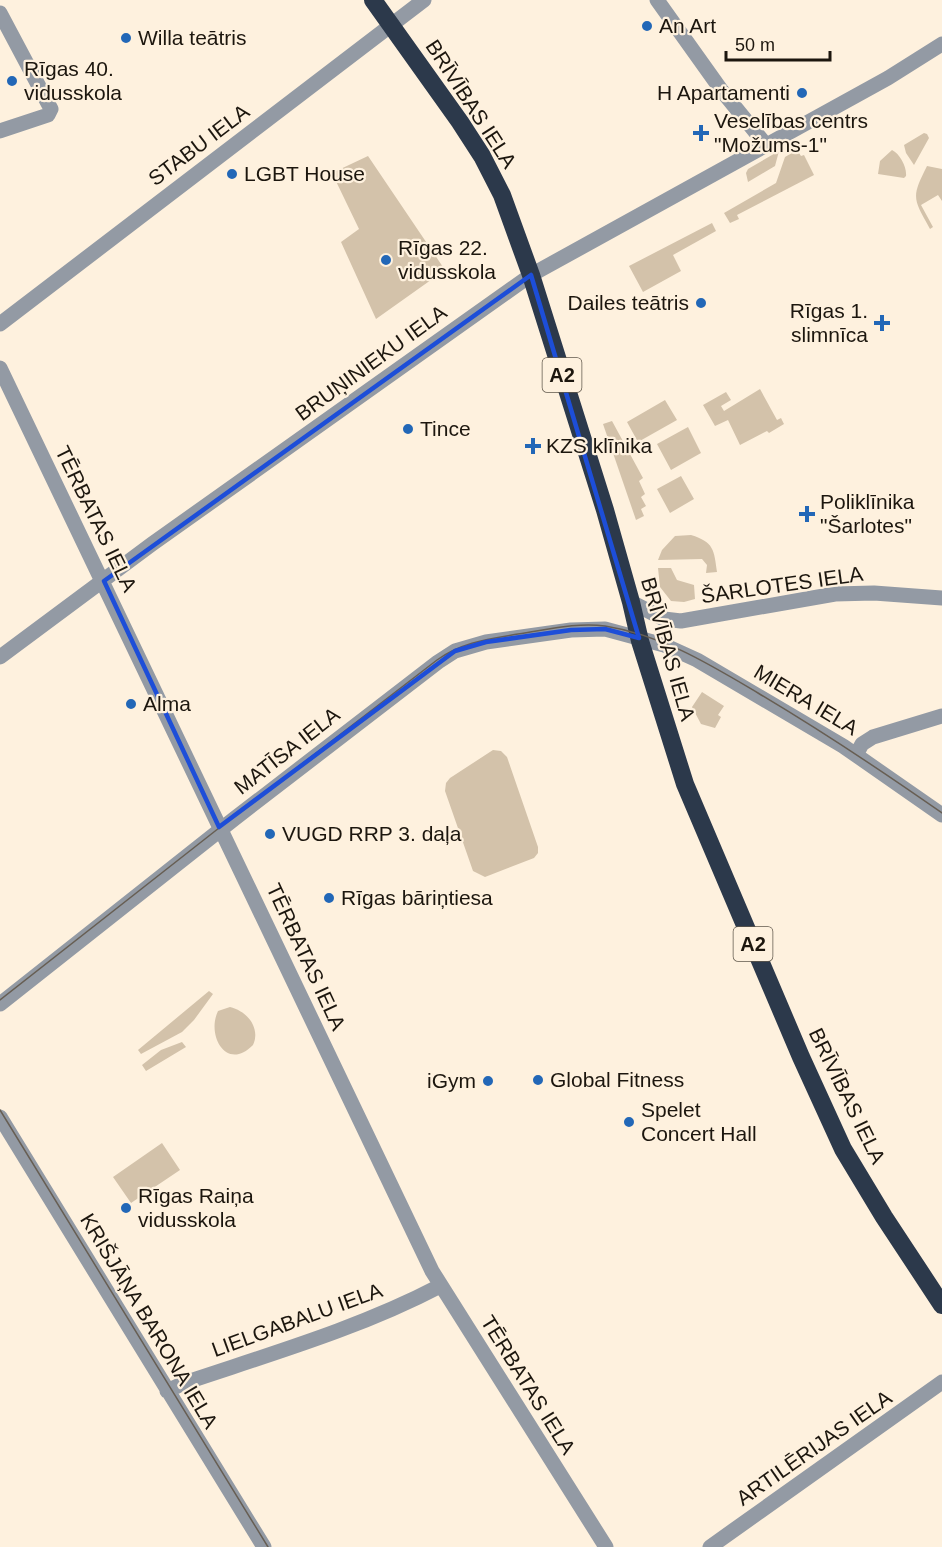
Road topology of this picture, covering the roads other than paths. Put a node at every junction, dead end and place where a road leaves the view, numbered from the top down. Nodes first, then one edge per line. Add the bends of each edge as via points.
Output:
1 (373, 0) edge
2 (424, 0) edge
3 (657, 0) edge
4 (0, 13) edge
5 (391, 25) junction
6 (942, 44) edge
7 (0, 131) edge
8 (766, 145) junction
9 (531, 275) junction
10 (0, 324) edge
11 (0, 368) edge
12 (104, 581) junction
13 (942, 598) edge
14 (631, 602) junction
15 (639, 638) junction
16 (0, 657) edge
17 (942, 716) edge
18 (855, 755) junction
19 (942, 815) edge
20 (221, 828) junction
21 (0, 1004) edge
22 (0, 1117) edge
23 (440, 1286) junction
24 (942, 1305) edge
25 (942, 1382) edge
26 (167, 1391) junction
27 (257, 1544) edge
28 (606, 1547) edge
29 (710, 1547) edge

1 - 5 highway, BRĪVĪBAS IELA / A2
2 - 5 street, STABU IELA
3 - 8 street
4 - 7 street via 51,109 48,115
5 - 9 highway, BRĪVĪBAS IELA / A2 via 494,177
5 - 10 street, STABU IELA
6 - 8 street, BRUŅINIEKU IELA
8 - 9 street, BRUŅINIEKU IELA
9 - 12 street, BRUŅINIEKU IELA
9 - 14 highway, BRĪVĪBAS IELA / A2
11 - 12 street, TĒRBATAS IELA
12 - 16 street, BRUŅINIEKU IELA
12 - 20 street, TĒRBATAS IELA
13 - 14 street, ŠARLOTES IELA via 835,594 681,621 664,619
14 - 15 highway, BRĪVĪBAS IELA / A2
15 - 18 street, MIERA IELA via 674,648 697,660
15 - 20 street, MATĪSA IELA via 605,629 571,630 486,642 455,651
15 - 24 highway, BRĪVĪBAS IELA / A2 via 685,783 813,1083 846,1155
17 - 18 street via 873,737
18 - 19 street, MIERA IELA
20 - 21 street, MATĪSA IELA
20 - 23 street, TĒRBATAS IELA
22 - 26 street, KRIŠJĀŅA BARONA IELA
23 - 26 street, LIELGABALU IELA via 333,1332
23 - 28 street, TĒRBATAS IELA
25 - 29 street, ARTILĒRIJAS IELA
26 - 27 street, KRIŠJĀŅA BARONA IELA

